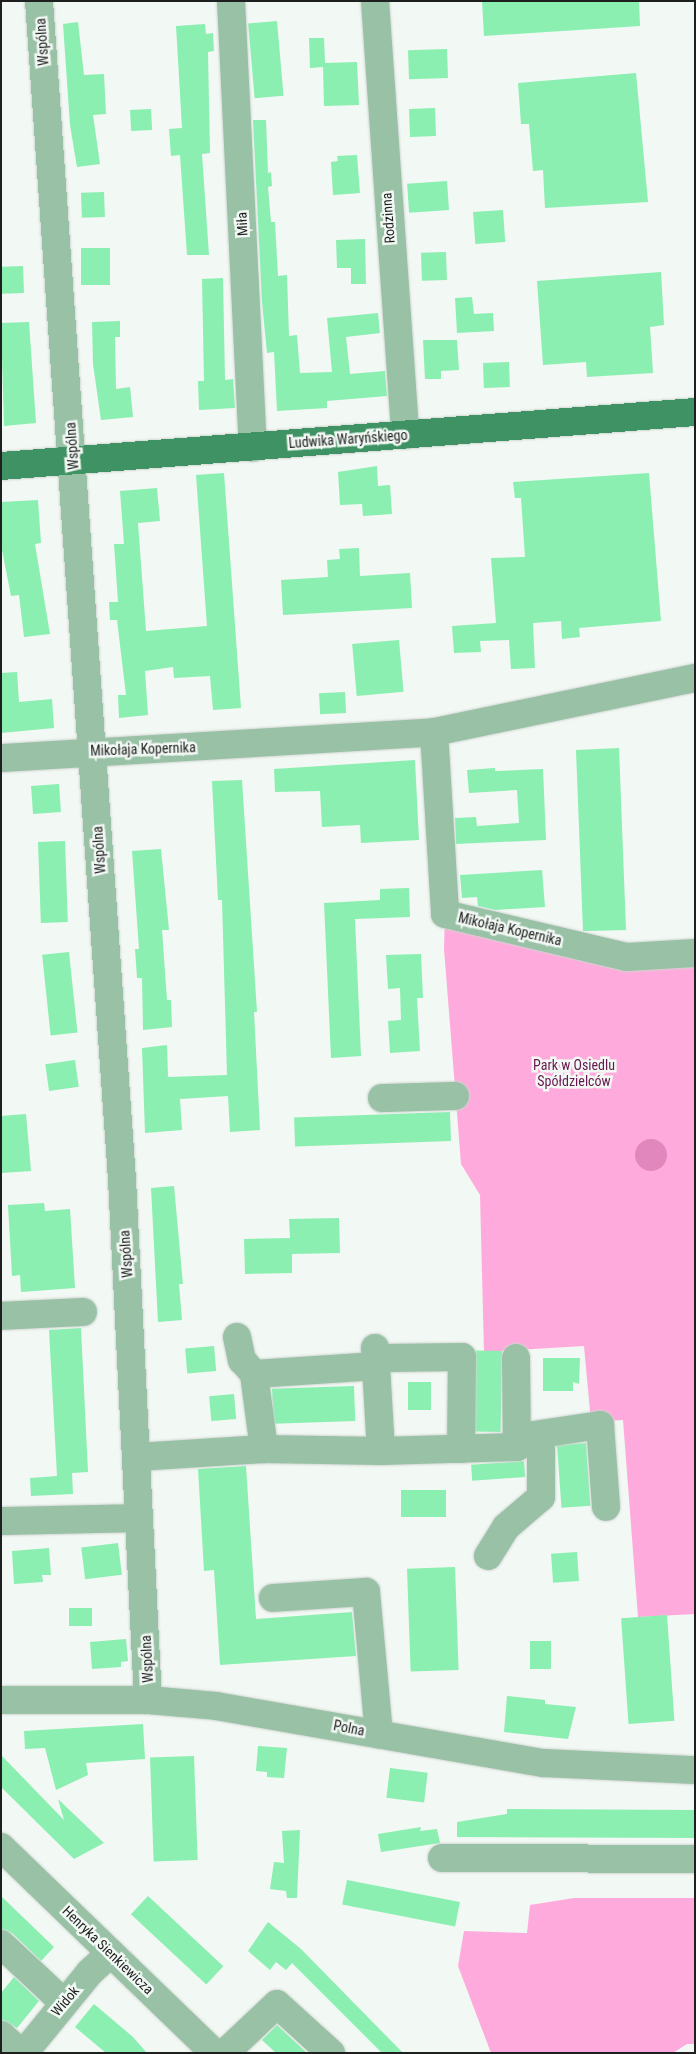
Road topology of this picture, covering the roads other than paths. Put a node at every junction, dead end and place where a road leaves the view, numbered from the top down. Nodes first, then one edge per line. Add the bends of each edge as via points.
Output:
1 (39, 1) edge
2 (231, 1) edge
3 (375, 1) edge
4 (695, 412) edge
5 (405, 435) junction
6 (254, 446) junction
7 (73, 461) junction
8 (1, 466) edge
9 (695, 678) edge
10 (434, 732) junction
11 (93, 751) junction
12 (1, 758) edge
13 (695, 953) edge
14 (455, 1096) dead end
15 (382, 1098) dead end
16 (83, 1312) dead end
17 (1, 1316) edge
18 (237, 1337) dead end
19 (376, 1357) junction
20 (516, 1358) dead end
21 (254, 1374) junction
22 (526, 1441) junction
23 (264, 1449) junction
24 (461, 1449) junction
25 (381, 1451) junction
26 (137, 1457) junction
27 (606, 1506) dead end
28 (139, 1518) junction
29 (1, 1521) edge
30 (488, 1556) dead end
31 (273, 1598) dead end
32 (1, 1700) edge
33 (148, 1700) junction
34 (379, 1734) junction
35 (695, 1770) edge
36 (1, 1847) edge
37 (442, 1858) dead end
38 (695, 1859) edge
39 (1, 1944) edge
40 (111, 1953) junction
41 (64, 2002) junction
42 (1, 2035) edge
43 (22, 2053) edge
44 (214, 2053) edge
45 (225, 2053) edge
46 (331, 2053) edge

1 - 7 street, Wspólna
2 - 6 street, Miła
3 - 5 street, Rodzinna
4 - 5 main road, Ludwika Waryńskiego
5 - 6 main road, Ludwika Waryńskiego
6 - 7 main road, Ludwika Waryńskiego
7 - 8 main road, Ludwika Waryńskiego
7 - 11 street, Wspólna
9 - 10 street, Mikołaja Kopernika
10 - 11 street, Mikołaja Kopernika via 251,745
10 - 13 street, Mikołaja Kopernika via 445,914 626,957
11 - 12 street, Mikołaja Kopernika
11 - 26 street, Wspólna
14 - 15 street
16 - 17 street
18 - 21 street via 242,1360
19 - 21 street
19 - 24 street via 462,1357
19 - 25 street
20 - 22 street
21 - 23 street
22 - 24 street
22 - 27 street via 600,1425
22 - 30 street via 541,1451 541,1497 506,1526
23 - 25 street
23 - 26 street
24 - 25 street
26 - 28 street, Wspólna
28 - 29 street
28 - 33 street, Wspólna
31 - 34 street via 366,1592
32 - 33 street, Polna
33 - 34 street, Polna via 234,1708
34 - 35 street, Polna via 544,1763
36 - 40 street, Henryka Sienkiewicza
37 - 38 street
39 - 41 street
40 - 41 street, Widok
40 - 44 street, Henryka Sienkiewicza
41 - 43 street, Widok
42 - 43 street
45 - 46 street via 277,2004

